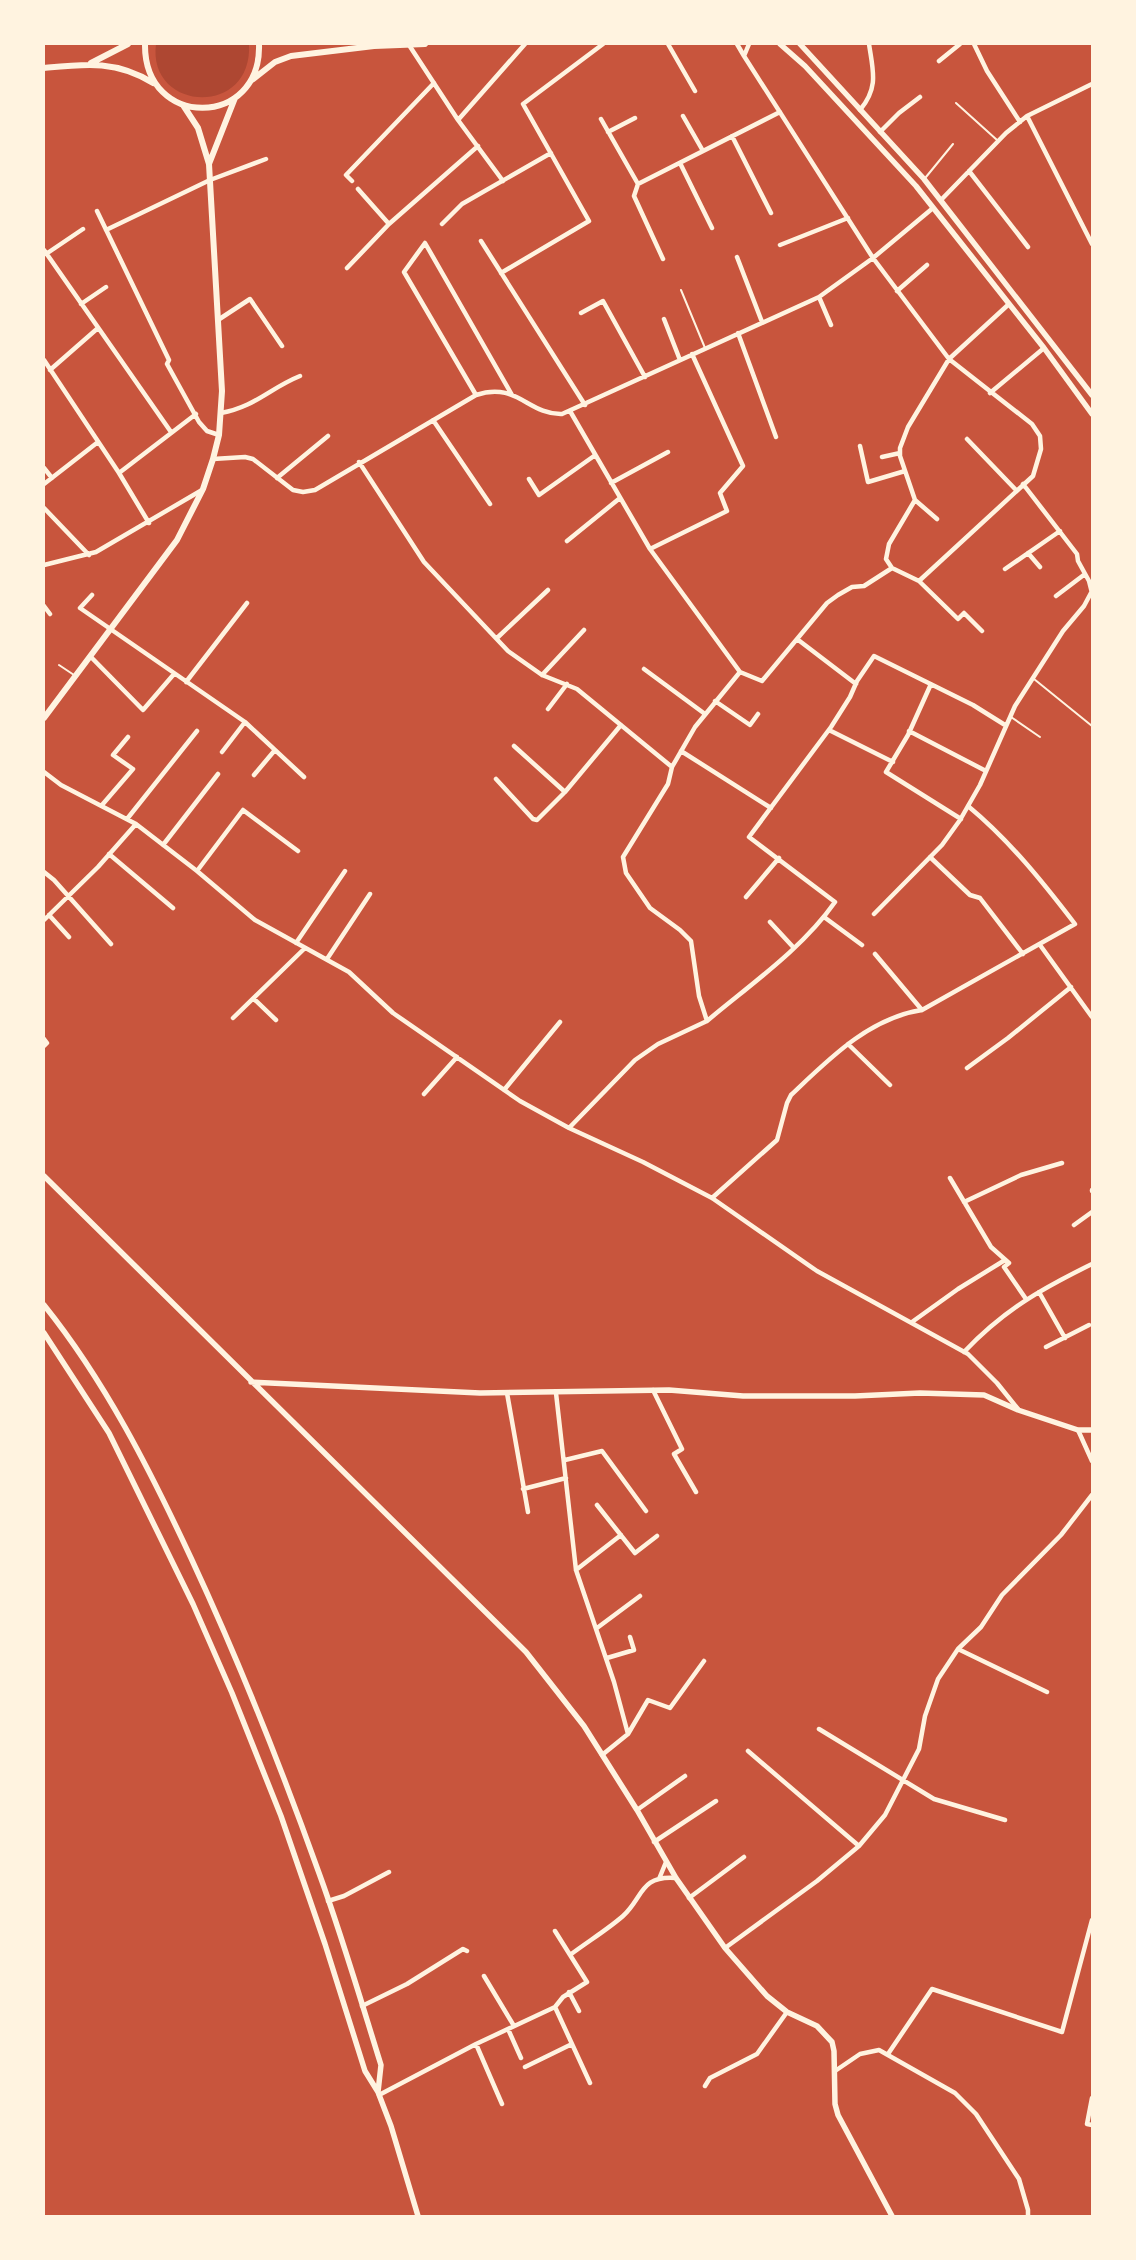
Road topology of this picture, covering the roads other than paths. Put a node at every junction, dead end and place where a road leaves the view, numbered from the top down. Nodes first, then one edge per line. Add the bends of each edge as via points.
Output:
1 (128, 44) edge
2 (145, 44) edge
3 (259, 44) edge
4 (425, 44) edge
5 (525, 44) edge
6 (603, 44) edge
7 (668, 44) edge
8 (737, 44) edge
9 (749, 44) edge
10 (780, 44) edge
11 (800, 44) edge
12 (869, 44) edge
13 (960, 44) edge
14 (974, 44) edge
15 (409, 45) edge
16 (744, 56) junction
17 (939, 61) dead end
18 (90, 64) junction
19 (44, 68) edge
20 (251, 81) junction
21 (434, 83) junction
22 (155, 84) junction
23 (1092, 84) edge
24 (695, 91) dead end
25 (920, 97) dead end
26 (235, 98) junction
27 (956, 103) dead end
28 (183, 105) junction
29 (860, 110) junction
30 (780, 112) junction
31 (683, 116) dead end
32 (1027, 116) junction
33 (635, 118) dead end
34 (600, 119) dead end
35 (458, 120) junction
36 (1020, 122) junction
37 (608, 132) junction
38 (880, 132) junction
39 (732, 136) junction
40 (998, 141) junction
41 (953, 144) dead end
42 (478, 146) junction
43 (703, 151) junction
44 (552, 154) junction
45 (266, 159) dead end
46 (680, 163) junction
47 (209, 164) junction
48 (969, 171) junction
49 (924, 179) junction
50 (210, 180) junction
51 (352, 181) dead end
52 (503, 181) junction
53 (638, 184) junction
54 (358, 189) dead end
55 (941, 200) junction
56 (933, 208) junction
57 (97, 211) dead end
58 (771, 213) dead end
59 (848, 218) junction
60 (389, 224) junction
61 (442, 224) dead end
62 (712, 228) dead end
63 (83, 229) dead end
64 (106, 230) junction
65 (481, 241) dead end
66 (1092, 244) edge
67 (780, 245) dead end
68 (1028, 247) dead end
69 (45, 252) edge
70 (737, 257) dead end
71 (873, 258) junction
72 (664, 259) dead end
73 (927, 265) dead end
74 (347, 268) dead end
75 (501, 272) junction
76 (106, 287) dead end
77 (681, 290) dead end
78 (897, 291) junction
79 (819, 296) junction
80 (81, 304) junction
81 (1009, 304) junction
82 (581, 313) dead end
83 (664, 319) dead end
84 (218, 320) junction
85 (762, 322) junction
86 (831, 325) dead end
87 (98, 328) junction
88 (738, 333) junction
89 (282, 346) dead end
90 (705, 348) junction
91 (1044, 348) junction
92 (692, 354) junction
93 (44, 360) edge
94 (680, 360) junction
95 (948, 360) junction
96 (50, 370) junction
97 (300, 376) dead end
98 (645, 377) junction
99 (990, 393) junction
100 (476, 395) junction
101 (512, 395) junction
102 (1092, 395) edge
103 (585, 405) junction
104 (570, 411) junction
105 (221, 413) junction
106 (196, 414) junction
107 (1092, 414) edge
108 (433, 420) junction
109 (171, 432) junction
110 (219, 435) junction
111 (328, 436) dead end
112 (776, 437) dead end
113 (967, 439) dead end
114 (98, 442) junction
115 (860, 446) dead end
116 (668, 452) dead end
117 (900, 453) junction
118 (594, 456) junction
119 (882, 456) dead end
120 (213, 459) junction
121 (360, 462) junction
122 (44, 468) edge
123 (905, 471) junction
124 (119, 473) junction
125 (52, 478) junction
126 (278, 478) junction
127 (529, 478) dead end
128 (611, 483) junction
129 (44, 484) edge
130 (1023, 484) junction
131 (203, 489) junction
132 (1016, 490) junction
133 (620, 498) junction
134 (915, 500) junction
135 (490, 504) dead end
136 (44, 508) edge
137 (937, 518) dead end
138 (149, 523) junction
139 (1060, 531) junction
140 (567, 541) dead end
141 (650, 549) junction
142 (1028, 553) junction
143 (89, 556) junction
144 (44, 565) edge
145 (1040, 567) dead end
146 (892, 568) junction
147 (1005, 569) dead end
148 (1085, 574) junction
149 (919, 581) junction
150 (548, 590) dead end
151 (1092, 593) edge
152 (92, 595) dead end
153 (1056, 596) dead end
154 (246, 603) dead end
155 (44, 606) edge
156 (50, 614) dead end
157 (111, 628) junction
158 (584, 630) dead end
159 (982, 630) dead end
160 (497, 638) junction
161 (797, 639) junction
162 (90, 656) junction
163 (59, 665) dead end
164 (644, 669) dead end
165 (740, 672) junction
166 (174, 674) junction
167 (542, 675) junction
168 (75, 676) junction
169 (1032, 678) junction
170 (186, 682) junction
171 (567, 684) junction
172 (856, 684) junction
173 (931, 684) junction
174 (715, 701) junction
175 (548, 709) dead end
176 (705, 714) junction
177 (758, 714) dead end
178 (1010, 716) junction
179 (44, 718) edge
180 (245, 722) junction
181 (621, 725) junction
182 (1006, 725) junction
183 (1092, 726) edge
184 (829, 730) junction
185 (197, 731) dead end
186 (909, 731) junction
187 (128, 737) dead end
188 (1040, 737) dead end
189 (514, 746) dead end
190 (275, 750) junction
191 (681, 751) junction
192 (222, 752) dead end
193 (893, 762) junction
194 (672, 767) junction
195 (986, 771) junction
196 (44, 772) edge
197 (218, 774) dead end
198 (254, 775) dead end
199 (304, 778) dead end
200 (496, 779) dead end
201 (565, 792) junction
202 (102, 805) junction
203 (968, 806) junction
204 (771, 808) junction
205 (127, 819) junction
206 (961, 819) junction
207 (136, 824) junction
208 (163, 845) junction
209 (298, 851) dead end
210 (109, 854) junction
211 (930, 857) junction
212 (779, 858) junction
213 (198, 871) junction
214 (345, 871) dead end
215 (44, 872) edge
216 (370, 894) dead end
217 (69, 896) junction
218 (746, 897) dead end
219 (173, 908) dead end
220 (874, 914) dead end
221 (49, 915) junction
222 (824, 917) junction
223 (44, 920) edge
224 (770, 922) dead end
225 (69, 937) dead end
226 (296, 943) junction
227 (111, 944) dead end
228 (862, 945) dead end
229 (1040, 945) junction
230 (305, 948) junction
231 (794, 948) junction
232 (875, 954) dead end
233 (1023, 954) junction
234 (327, 959) junction
235 (1071, 987) junction
236 (254, 999) junction
237 (922, 1010) junction
238 (1091, 1014) edge
239 (233, 1018) dead end
240 (276, 1020) dead end
241 (707, 1021) junction
242 (560, 1022) dead end
243 (44, 1039) edge
244 (848, 1044) junction
245 (44, 1046) edge
246 (457, 1057) junction
247 (967, 1068) dead end
248 (890, 1085) dead end
249 (504, 1090) junction
250 (424, 1094) dead end
251 (569, 1128) junction
252 (1062, 1163) dead end
253 (44, 1176) edge
254 (950, 1178) dead end
255 (712, 1198) junction
256 (964, 1202) junction
257 (1092, 1212) edge
258 (1074, 1226) dead end
259 (1005, 1260) junction
260 (1092, 1264) edge
261 (1039, 1292) junction
262 (1026, 1299) junction
263 (44, 1305) edge
264 (912, 1322) junction
265 (1089, 1325) dead end
266 (44, 1333) edge
267 (1065, 1338) junction
268 (1046, 1348) dead end
269 (964, 1352) junction
270 (251, 1382) junction
271 (653, 1390) junction
272 (507, 1393) junction
273 (556, 1393) junction
274 (1018, 1410) junction
275 (1078, 1430) junction
276 (1092, 1430) edge
277 (565, 1460) junction
278 (1092, 1461) edge
279 (566, 1478) junction
280 (523, 1489) junction
281 (696, 1492) dead end
282 (1092, 1495) edge
283 (597, 1505) dead end
284 (528, 1512) dead end
285 (646, 1512) dead end
286 (621, 1535) junction
287 (657, 1536) dead end
288 (576, 1570) junction
289 (640, 1596) dead end
290 (597, 1628) junction
291 (630, 1637) dead end
292 (958, 1649) junction
293 (607, 1658) junction
294 (704, 1660) dead end
295 (1047, 1692) dead end
296 (819, 1729) dead end
297 (628, 1734) junction
298 (748, 1751) dead end
299 (602, 1755) junction
300 (685, 1776) dead end
301 (902, 1781) junction
302 (716, 1801) dead end
303 (637, 1810) junction
304 (1005, 1820) dead end
305 (654, 1842) junction
306 (859, 1846) junction
307 (664, 1857) junction
308 (744, 1858) dead end
309 (389, 1872) dead end
310 (676, 1878) junction
311 (659, 1879) junction
312 (689, 1898) junction
313 (328, 1902) junction
314 (1092, 1920) edge
315 (555, 1931) dead end
316 (725, 1948) junction
317 (467, 1951) dead end
318 (570, 1955) junction
319 (484, 1976) dead end
320 (569, 1992) junction
321 (362, 2006) junction
322 (555, 2007) junction
323 (579, 2011) dead end
324 (787, 2012) junction
325 (514, 2026) junction
326 (508, 2029) junction
327 (476, 2044) junction
328 (572, 2044) junction
329 (888, 2054) junction
330 (521, 2058) dead end
331 (525, 2067) dead end
332 (835, 2071) junction
333 (590, 2083) dead end
334 (705, 2086) dead end
335 (379, 2094) junction
336 (1092, 2098) edge
337 (502, 2104) dead end
338 (1092, 2125) edge
339 (418, 2216) edge
340 (892, 2216) edge
341 (1028, 2216) edge

1 - 18 main road
2 - 22 main road via 148,71
3 - 20 main road via 257,69
4 - 15 main road
5 - 35 street
6 - 44 street via 523,104
7 - 24 street
8 - 16 street
9 - 16 street
10 - 56 street via 805,66
11 - 29 street
12 - 29 street via 874,84 870,98
13 - 17 street
14 - 36 street via 987,71
15 - 20 main road via 291,56 275,62
15 - 21 street
16 - 30 street
18 - 19 main road
18 - 22 main road via 135,72
20 - 26 main road
21 - 35 street
21 - 51 street via 346,175
22 - 28 main road via 165,95
23 - 32 street
25 - 38 street
26 - 28 main road via 219,106
26 - 47 main road
27 - 40 lane
28 - 47 main road via 198,128
29 - 38 street
30 - 39 street
30 - 59 street
31 - 43 street
32 - 36 street
32 - 66 street
33 - 37 street
34 - 37 street
35 - 42 street
36 - 40 street
37 - 53 street
38 - 49 street
39 - 43 street
39 - 58 street
40 - 48 street
41 - 49 lane
42 - 52 street
42 - 60 street
43 - 46 street
44 - 52 street
44 - 75 street via 590,221
45 - 50 street
46 - 53 street
46 - 62 street
47 - 50 main road
48 - 55 street
48 - 68 street
49 - 55 street
50 - 64 street
50 - 84 main road
52 - 61 street via 462,204
53 - 72 street via 634,196
54 - 60 street
55 - 102 street
56 - 71 street
56 - 81 street
57 - 64 street
59 - 67 street
59 - 71 street
60 - 74 street
63 - 69 street
64 - 106 street via 152,322 169,360 170,373
65 - 75 street
69 - 80 street
70 - 85 street
71 - 78 street
71 - 79 street
73 - 78 street
75 - 103 street
76 - 80 street
77 - 90 lane
78 - 95 street
79 - 85 street
79 - 86 street
80 - 87 street
81 - 91 street
81 - 95 street
82 - 98 street via 603,301
83 - 94 street
84 - 89 street via 250,300
84 - 105 main road
85 - 88 street
87 - 96 street
87 - 109 street
88 - 90 street
88 - 112 street
90 - 92 street
91 - 99 street
91 - 107 street
92 - 94 street
92 - 141 street via 743,466 720,493 727,510
93 - 96 street
94 - 98 street
95 - 99 street
95 - 117 street via 908,427
96 - 114 street
97 - 105 street via 252,404
98 - 103 street
99 - 130 street via 1032,424 1040,436 1039,462 1033,476
100 - 101 street via 493,390
100 - 101 street via 404,272 425,243
100 - 108 street
101 - 104 street via 552,414
103 - 104 street
104 - 118 street
105 - 110 main road
106 - 109 street
106 - 110 street via 207,431
108 - 121 street
108 - 135 street
109 - 124 street
110 - 120 main road
111 - 126 street
113 - 132 street
114 - 124 street
114 - 125 street
115 - 123 street via 868,482
116 - 128 street
117 - 119 street
117 - 123 street
118 - 127 street via 540,495
118 - 128 street
120 - 126 street via 253,459
120 - 131 main road
121 - 126 street via 315,490 293,490
121 - 160 street via 424,562
122 - 125 street
123 - 134 street
124 - 138 street
125 - 129 street
128 - 133 street
130 - 132 street
130 - 139 street
131 - 138 street
131 - 157 main road via 177,540
132 - 149 street
133 - 140 street
133 - 141 street
134 - 137 street
134 - 146 street via 887,550 887,564
136 - 143 street
138 - 143 street
139 - 142 street
139 - 148 street via 1077,554
141 - 165 street
142 - 145 street
142 - 147 street
143 - 144 street
146 - 149 street
146 - 161 street via 864,586 852,587 827,603
148 - 151 street
148 - 153 street
149 - 159 street via 958,619 964,613
150 - 160 street
151 - 169 street
152 - 157 street via 80,608
154 - 170 street
155 - 156 street
157 - 162 main road
157 - 166 street
158 - 167 street
160 - 167 street via 508,651
161 - 165 street via 762,681
161 - 172 street
162 - 166 street via 143,710
162 - 168 main road
163 - 168 lane
164 - 176 street
165 - 174 street
166 - 170 street
167 - 171 street
168 - 179 main road
169 - 178 street
169 - 183 lane
170 - 180 street
171 - 175 street
171 - 181 street
172 - 173 street via 874,656
172 - 184 street
173 - 182 street
173 - 186 street
174 - 176 street
174 - 177 street via 750,725
176 - 191 street
178 - 182 street
178 - 188 lane
180 - 190 street
180 - 192 street
181 - 194 street
181 - 201 street
182 - 195 street
184 - 193 street
184 - 204 street
185 - 205 street
186 - 193 street
186 - 195 street
187 - 202 street via 113,755 133,769
189 - 201 street
190 - 198 street
190 - 199 street
191 - 194 street
191 - 204 street
193 - 206 street via 886,772
194 - 241 street via 668,784 623,857 624,866 650,908 691,942 699,996
195 - 203 street
196 - 202 street via 61,785
197 - 208 street
200 - 201 street via 535,820
202 - 205 street
203 - 206 street
203 - 229 street via 997,830 1032,868 1075,924
204 - 212 street via 749,837
205 - 207 street
206 - 211 street
207 - 208 street
207 - 210 street
208 - 213 street
209 - 213 street via 243,810
210 - 217 street
210 - 219 street
211 - 220 street
211 - 233 street via 970,895 980,898
212 - 218 street
212 - 222 street via 835,902
213 - 226 street via 247,914
214 - 226 street
215 - 217 street
216 - 234 street
217 - 221 street
217 - 227 street
221 - 223 street
221 - 225 street
222 - 228 street
222 - 231 street
224 - 231 street
226 - 230 street
229 - 233 street
229 - 235 street
230 - 234 street
230 - 236 street
231 - 241 street
232 - 237 street
233 - 237 street
234 - 246 street via 348,972 393,1014
235 - 238 street
235 - 247 street
236 - 239 street
236 - 240 street
237 - 244 street via 905,1012 860,1034
241 - 251 street via 640,1056
242 - 249 street
243 - 245 street via 47,1043
244 - 248 street
244 - 255 street via 791,1095 777,1140
246 - 249 street
246 - 250 street
249 - 251 street
251 - 255 street
252 - 256 street via 1021,1175
253 - 270 street
254 - 256 street
255 - 264 street via 817,1271
256 - 259 street via 991,1247
257 - 258 street
259 - 262 street via 1009,1263 1004,1267
259 - 264 street
260 - 261 street
261 - 262 street
261 - 267 street
262 - 269 street via 1004,1313
263 - 313 street via 88,1364 169,1511 247,1686
264 - 269 street
265 - 267 street
266 - 335 street via 109,1433 193,1604 281,1816 365,2071
267 - 268 street
269 - 274 street via 998,1383
270 - 272 street
270 - 299 street via 526,1652 584,1726
271 - 273 street
271 - 274 street via 743,1396 984,1395
271 - 281 street via 682,1449 674,1454
272 - 273 street
272 - 280 street
273 - 277 street
274 - 275 street
275 - 276 street
275 - 278 street
277 - 279 street
277 - 285 street via 602,1451
279 - 280 street
279 - 288 street
280 - 284 street
282 - 292 street via 1078,1516 1002,1595 981,1627
283 - 286 street
286 - 287 street via 635,1553
286 - 288 street
288 - 290 street
289 - 290 street
290 - 293 street
291 - 293 street via 634,1650
292 - 295 street
292 - 301 street via 934,1688 919,1749
293 - 297 street
294 - 297 street via 670,1708 648,1700
296 - 301 street
297 - 299 street
298 - 306 street
299 - 303 street
300 - 303 street
301 - 304 street via 934,1799
301 - 306 street via 885,1815
302 - 305 street
303 - 305 street
305 - 307 street
306 - 316 street via 795,1898
307 - 310 street
307 - 311 street via 667,1863
308 - 312 street
309 - 313 street
310 - 311 street
310 - 312 street
311 - 318 street via 642,1888 625,1915
312 - 316 street
313 - 321 street
314 - 329 street via 1062,2032 932,1989
315 - 318 street
316 - 324 street via 760,1989
317 - 321 street via 463,1949 407,1984
318 - 320 street via 587,1982
319 - 325 street
320 - 322 street
320 - 323 street
321 - 335 street via 381,2065
322 - 325 street
322 - 328 street
324 - 332 street via 826,2034 832,2042
324 - 334 street via 757,2054 710,2078
325 - 326 street
326 - 327 street
326 - 330 street
327 - 335 street
327 - 337 street
328 - 331 street
328 - 333 street
329 - 332 street via 879,2050 868,2051
329 - 341 street via 955,2093 976,2114 1019,2179
332 - 340 street via 838,2115
335 - 339 street
336 - 338 street via 1087,2124

